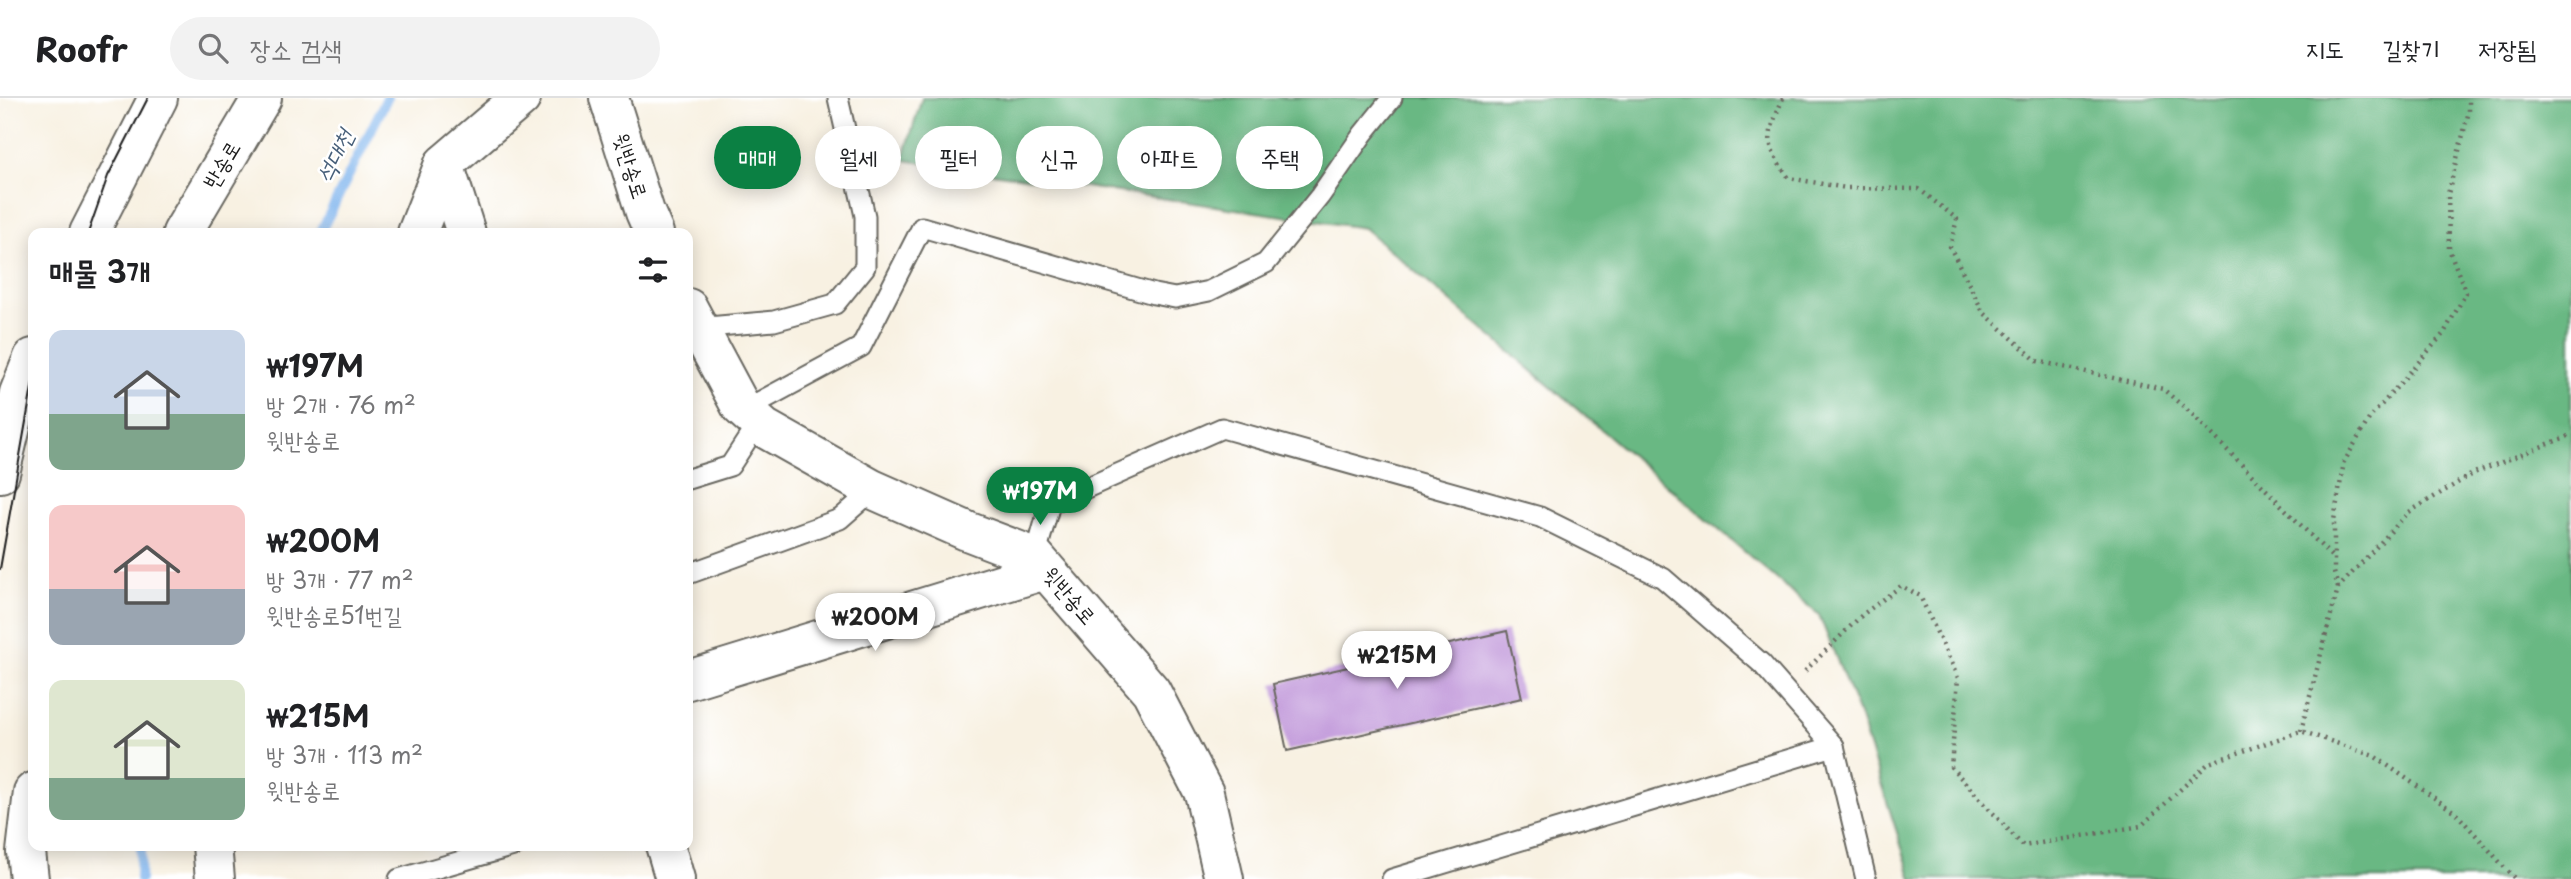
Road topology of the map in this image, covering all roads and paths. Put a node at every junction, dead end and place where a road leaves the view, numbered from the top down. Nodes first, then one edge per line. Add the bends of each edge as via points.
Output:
1 (158, 98) edge
2 (262, 98) edge
3 (521, 98) edge
4 (609, 98) edge
5 (838, 98) edge
6 (1392, 98) edge
7 (1783, 98) edge
8 (2469, 98) edge
9 (444, 164) junction
10 (92, 228) edge
11 (185, 228) edge
12 (419, 228) edge
13 (464, 228) edge
14 (652, 228) edge
15 (693, 318) edge
16 (693, 320) edge
17 (28, 370) edge
18 (750, 415) junction
19 (2571, 435) edge
20 (0, 473) edge
21 (693, 477) edge
22 (874, 489) junction
23 (2333, 558) junction
24 (1040, 563) junction
25 (693, 572) edge
26 (2338, 588) junction
27 (1762, 664) junction
28 (693, 678) edge
29 (2301, 731) junction
30 (1834, 746) junction
31 (28, 835) edge
32 (213, 851) edge
33 (496, 851) edge
34 (667, 851) edge
35 (29, 879) edge
36 (215, 879) edge
37 (399, 879) edge
38 (676, 879) edge
39 (1224, 879) edge
40 (1392, 879) edge
41 (1867, 879) edge
42 (2515, 879) edge

1 - 10 main road
2 - 11 main road, 반송로
3 - 9 main road
4 - 14 main road, 윗반송로
5 - 15 lane via 865,216 865,267 835,304 774,321
6 - 18 lane via 1266,262 1209,290 1175,298 1154,294 922,227 861,347 760,402
7 - 23 path via 1769,133 1772,155 1789,178 1846,188 1919,189 1957,219 1950,247 1983,312 2036,361 2163,389
8 - 23 path via 2448,194 2449,249 2466,293 2444,333 2369,419 2343,462
9 - 12 main road
9 - 13 main road
16 - 18 main road
17 - 20 main road
18 - 21 lane via 730,466
18 - 22 main road, 윗반송로
19 - 26 path via 2474,473 2409,512
22 - 24 main road, 윗반송로
22 - 25 lane via 840,519
23 - 26 path
24 - 27 lane via 1051,504 1222,428 1540,517 1663,578
24 - 28 main road
24 - 39 main road, 윗반송로 via 1150,691 1204,793
26 - 29 path
27 - 29 path via 1797,678 1862,615 1901,586 1920,596 1958,678 1951,766 2023,846 2141,826 2209,764
27 - 30 lane
29 - 42 path via 2374,756 2456,813
30 - 40 lane
30 - 41 lane
31 - 35 main road
32 - 36 main road
33 - 37 lane
34 - 38 main road

